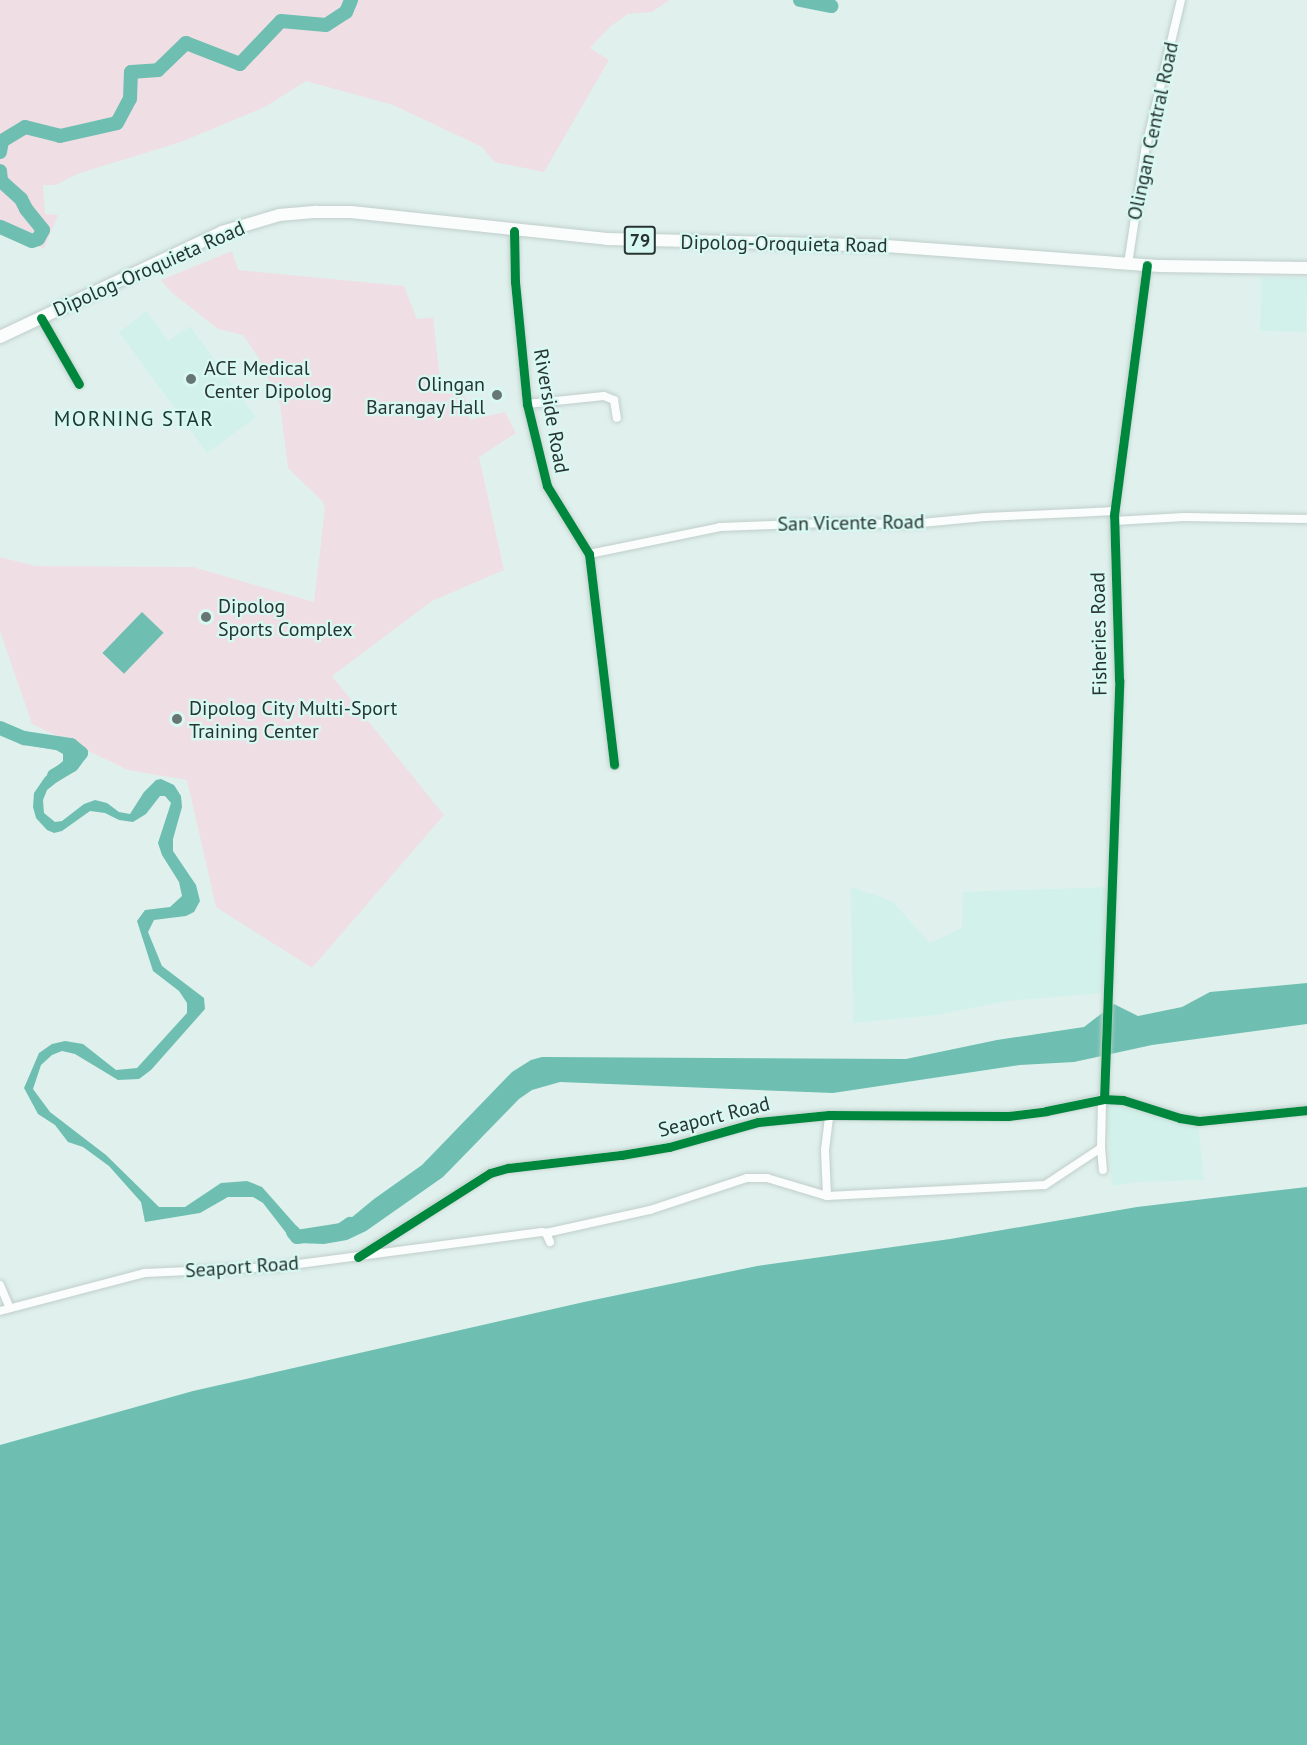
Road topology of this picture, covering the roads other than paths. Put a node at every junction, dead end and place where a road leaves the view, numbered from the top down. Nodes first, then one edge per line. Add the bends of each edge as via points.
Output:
1 (1181, 0) edge
2 (514, 231) junction
3 (1128, 264) junction
4 (1147, 264) junction
5 (1307, 268) edge
6 (41, 318) junction
7 (0, 337) edge
8 (79, 384) dead end
9 (527, 404) junction
10 (617, 418) dead end
11 (1115, 511) junction
12 (1307, 519) edge
13 (1114, 521) junction
14 (589, 554) junction
15 (614, 765) dead end
16 (1103, 1099) junction
17 (1307, 1110) edge
18 (830, 1115) junction
19 (1101, 1148) junction
20 (1103, 1170) dead end
21 (827, 1196) junction
22 (546, 1233) junction
23 (550, 1242) dead end
24 (358, 1257) junction
25 (0, 1285) edge
26 (10, 1308) junction
27 (0, 1311) edge

1 - 3 street, Olingan Central Road via 1145,151
2 - 3 main road, Dipolog-Oroquieta Road / 79 via 617,239 886,246
2 - 6 main road, Dipolog-Oroquieta Road / 79 via 351,212 279,215 212,236
2 - 9 street, Riverside Road
3 - 4 main road, Dipolog-Oroquieta Road / 79
4 - 5 main road, Dipolog-Oroquieta Road / 79
4 - 11 street, Fisheries Road
6 - 7 main road, Dipolog-Oroquieta Road / 79
6 - 8 street
9 - 10 street via 604,396 614,400
9 - 14 street, Riverside Road via 547,486
11 - 13 street, Fisheries Road
11 - 14 street, San Vicente Road via 911,524 720,527
12 - 13 street via 1184,517
13 - 16 street, Fisheries Road via 1119,680
14 - 15 street, Riverside Road
16 - 17 street via 1123,1100 1199,1121
16 - 18 street, Seaport Road via 1008,1116
16 - 19 street, Fisheries Road
18 - 21 street via 825,1150
18 - 24 street, Seaport Road via 758,1122 669,1147 490,1173
19 - 20 street, Fisheries Road
19 - 21 street via 1045,1185
21 - 22 street via 767,1178 747,1178 650,1210
22 - 23 street
22 - 24 street
24 - 26 street, Seaport Road via 276,1267 145,1273
25 - 26 street
26 - 27 street, Seaport Road

